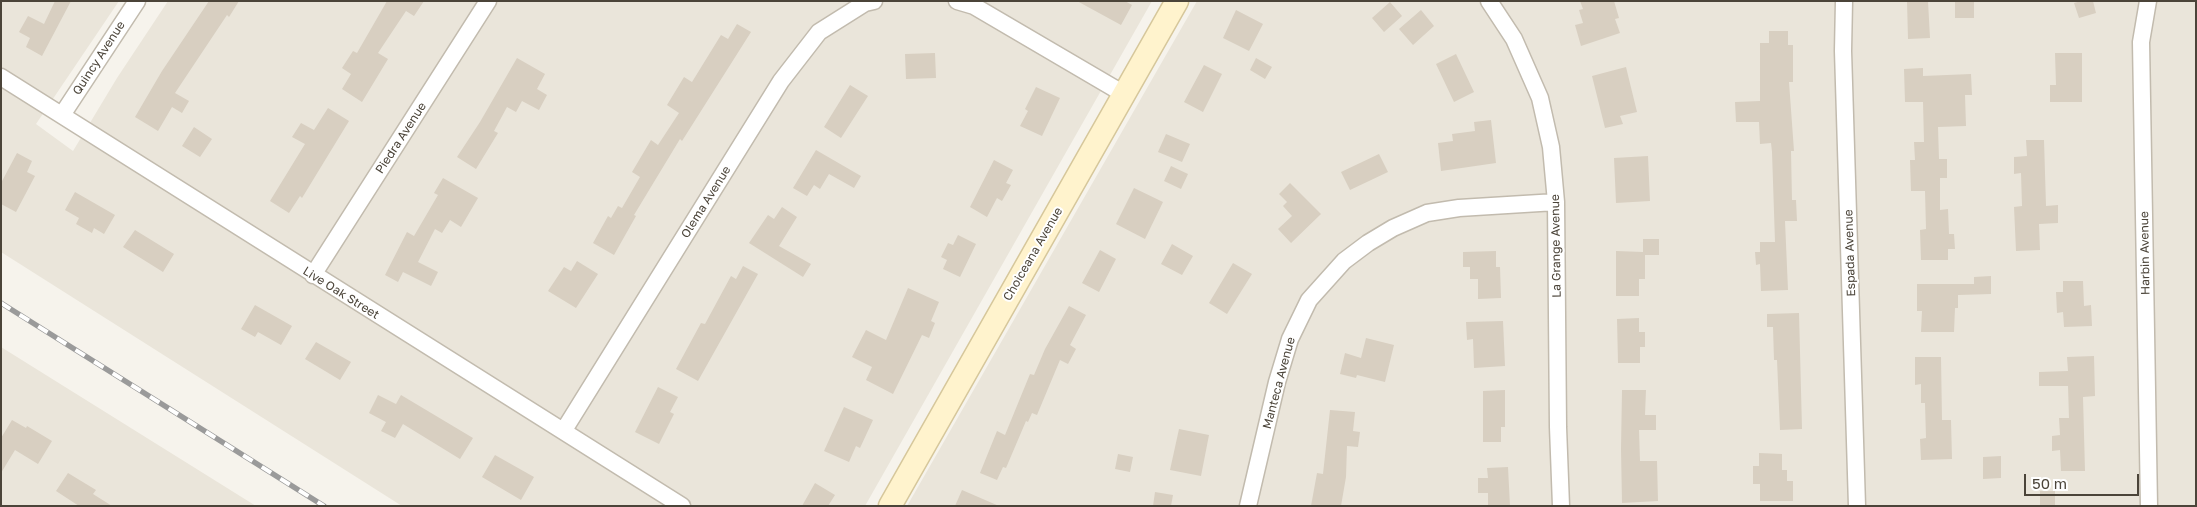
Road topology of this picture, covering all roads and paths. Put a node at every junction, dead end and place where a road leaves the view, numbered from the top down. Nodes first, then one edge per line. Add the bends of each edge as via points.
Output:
1 (136, 1) edge
2 (488, 1) edge
3 (874, 1) edge
4 (957, 1) edge
5 (1176, 1) edge
6 (1489, 1) edge
7 (1844, 1) edge
8 (2148, 1) edge
9 (1, 78) edge
10 (1124, 94) junction
11 (62, 116) junction
12 (1556, 202) junction
13 (313, 276) junction
14 (564, 430) junction
15 (682, 506) edge
16 (890, 506) edge
17 (1248, 506) edge
18 (1561, 506) edge
19 (1857, 506) edge
20 (2149, 506) edge

1 - 11 street, Quincy Avenue
2 - 13 street, Piedra Avenue
3 - 14 street, Olema Avenue via 865,3 819,32 780,81
4 - 10 street via 974,6
5 - 10 street, Choiceana Avenue
6 - 12 street, La Grange Avenue via 1514,39 1540,98 1551,147
7 - 19 street, Espada Avenue
8 - 20 street, Harbin Avenue via 2141,42
9 - 11 street, Live Oak Street
10 - 16 street, Choiceana Avenue
11 - 13 street, Live Oak Street
12 - 17 street, Manteca Avenue via 1427,213 1393,228 1344,261 1309,300 1290,339
12 - 18 street, La Grange Avenue
13 - 14 street, Live Oak Street
14 - 15 street, Live Oak Street

